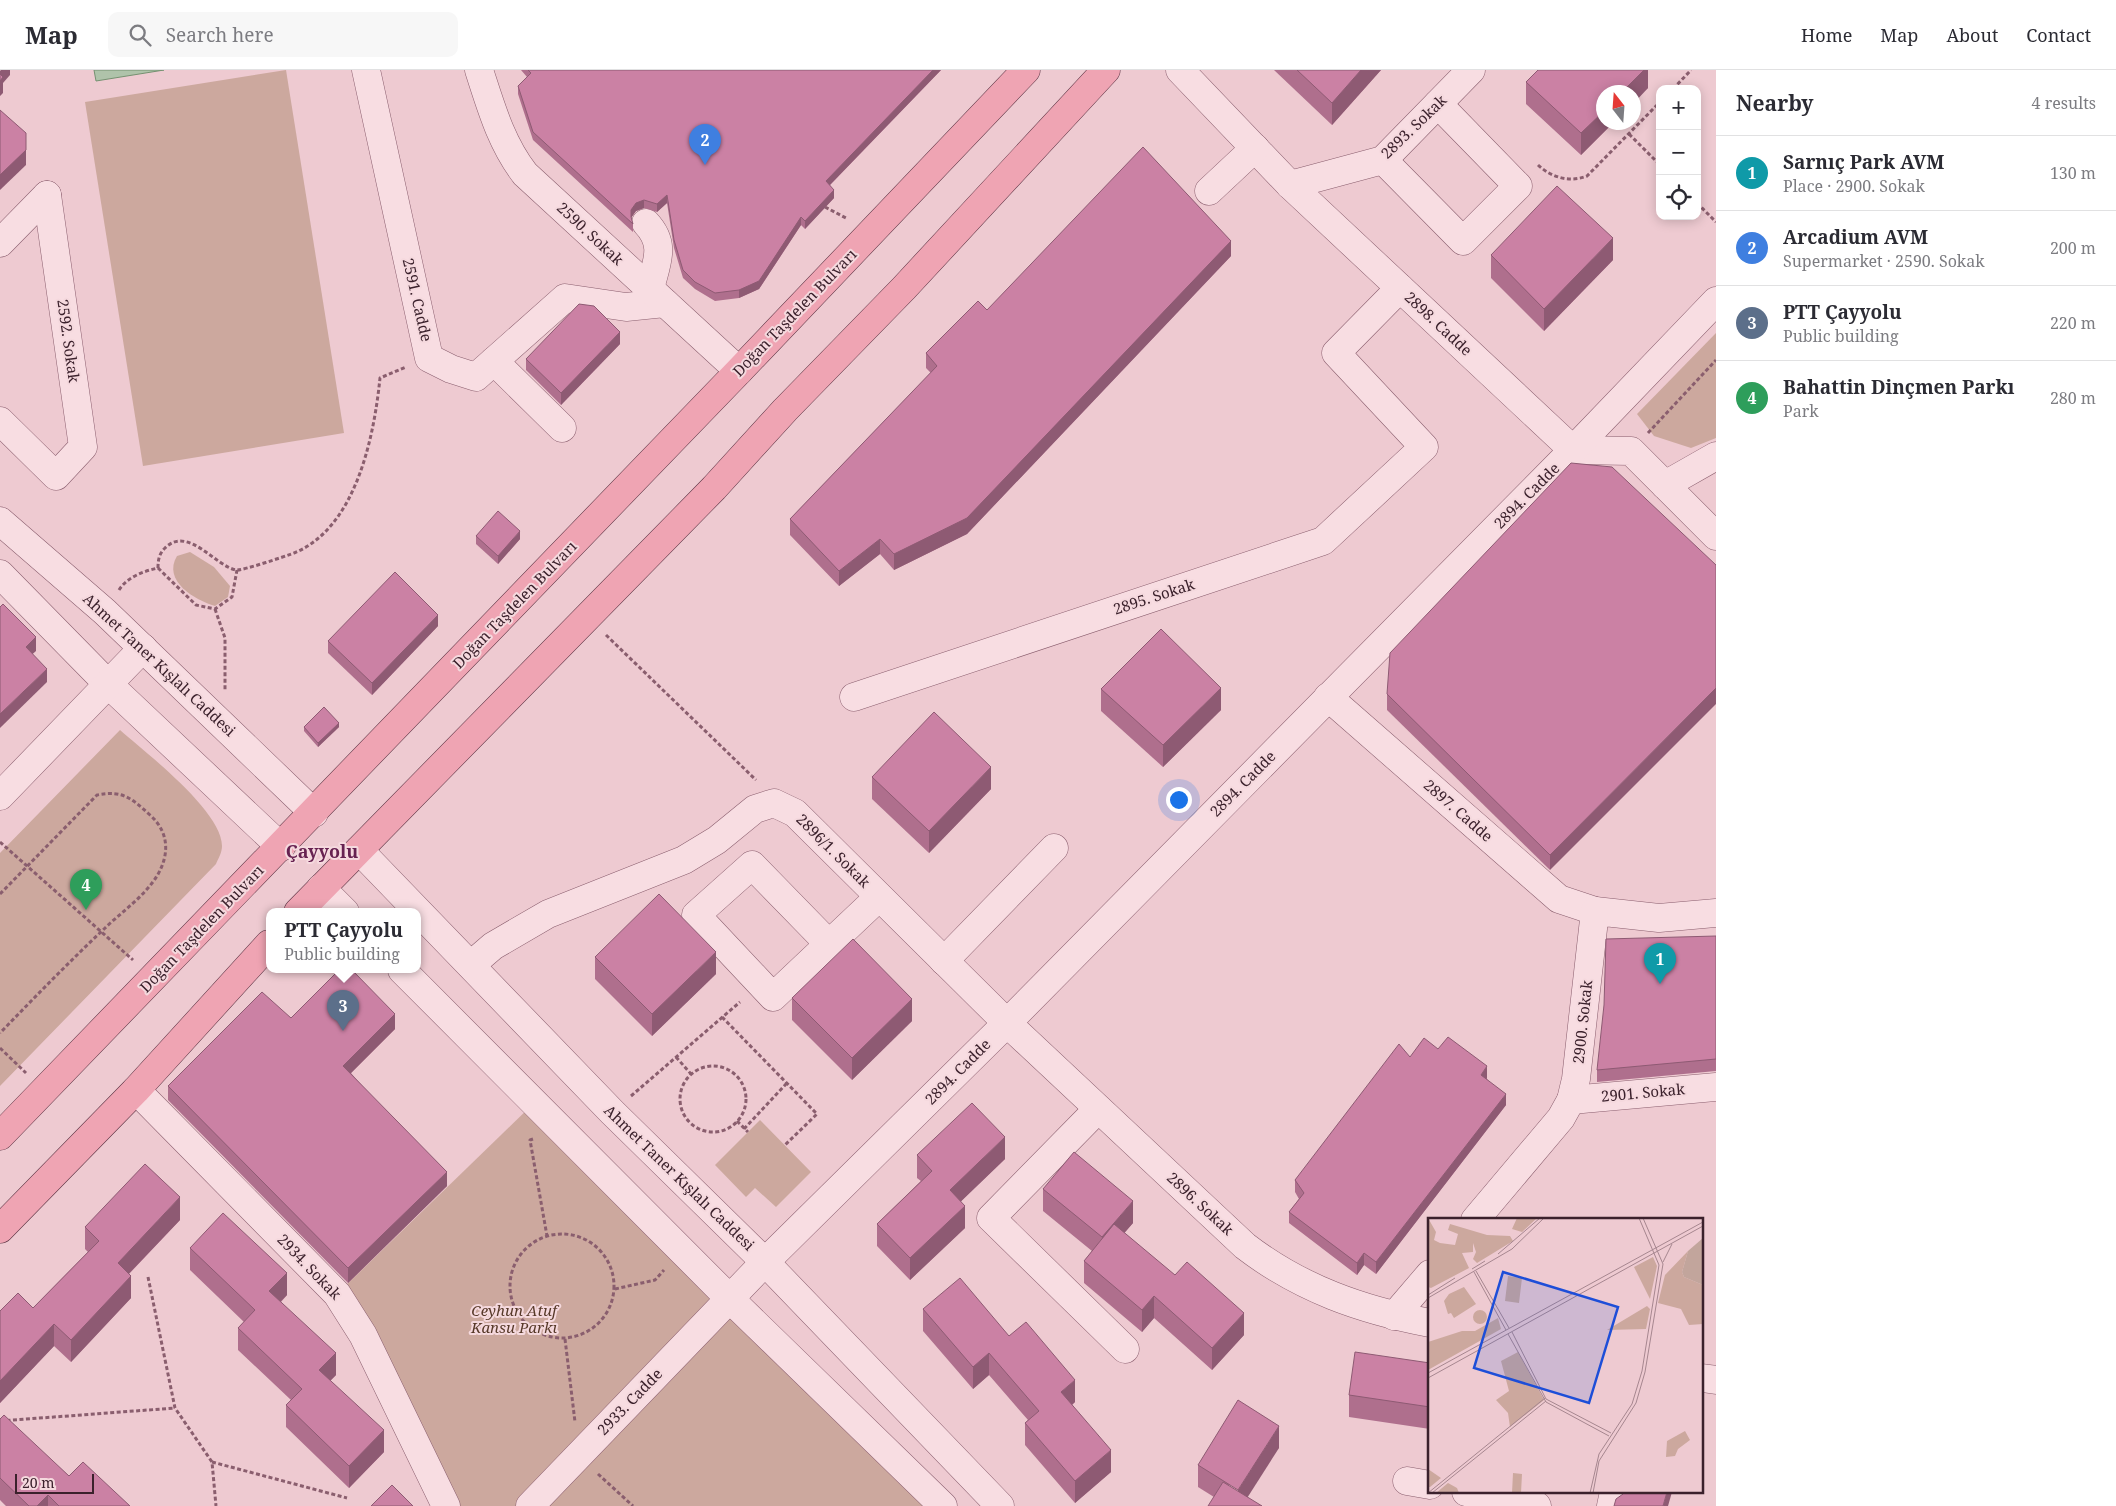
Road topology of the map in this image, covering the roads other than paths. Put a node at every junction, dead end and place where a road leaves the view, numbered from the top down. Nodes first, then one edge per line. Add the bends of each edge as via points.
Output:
1 (366, 70) edge
2 (479, 70) edge
3 (1026, 70) edge
4 (1106, 70) edge
5 (1180, 70) edge
6 (1461, 74) edge
7 (1438, 104) junction
8 (1255, 148) junction
9 (1383, 160) junction
10 (1290, 185) junction
11 (1209, 191) dead end
12 (646, 223) dead end
13 (0, 243) edge
14 (1400, 288) junction
15 (657, 296) junction
16 (1716, 301) edge
17 (494, 361) junction
18 (739, 371) junction
19 (0, 421) edge
20 (562, 428) dead end
21 (1573, 450) junction
22 (1716, 456) edge
23 (1665, 485) junction
24 (3, 531) edge
25 (1716, 536) edge
26 (0, 574) edge
27 (143, 648) junction
28 (107, 683) junction
29 (854, 697) dead end
30 (1328, 697) junction
31 (0, 796) edge
32 (314, 813) junction
33 (281, 847) junction
34 (1054, 848) dead end
35 (359, 850) junction
36 (321, 888) junction
37 (879, 897) junction
38 (302, 908) edge
39 (341, 908) edge
40 (414, 908) edge
41 (1595, 911) junction
42 (1716, 913) edge
43 (421, 915) edge
44 (829, 944) junction
45 (266, 947) edge
46 (944, 961) junction
47 (470, 966) junction
48 (405, 973) edge
49 (1007, 1023) junction
50 (1716, 1087) edge
51 (136, 1090) junction
52 (1571, 1100) junction
53 (1098, 1109) junction
54 (0, 1136) edge
55 (1477, 1218) edge
56 (0, 1230) edge
57 (765, 1262) junction
58 (1428, 1276) edge
59 (730, 1299) junction
60 (1394, 1316) junction
61 (1428, 1323) edge
62 (1125, 1349) dead end
63 (1476, 1494) edge
64 (446, 1506) edge
65 (530, 1506) edge
66 (943, 1506) edge
67 (1000, 1506) edge
68 (1537, 1506) edge

1 - 17 street, 2591. Cadde via 430,358 476,377
2 - 15 street, 2590. Sokak via 500,132 525,174
3 - 18 main road, Doğan Taşdelen Bulvarı
4 - 35 main road via 904,288
5 - 8 street, 2898. Cadde
6 - 7 street, 2893. Sokak
7 - 9 street, 2893. Sokak
7 - 9 street via 1518,186 1463,241
8 - 10 street, 2898. Cadde
8 - 11 street
9 - 10 street, 2893. Sokak
10 - 14 street, 2898. Cadde
12 - 15 street via 655,232 659,243
13 - 19 street, 2592. Sokak via 46,195 83,447 56,476
14 - 21 street, 2898. Cadde
14 - 29 street, 2895. Sokak via 1336,353 1424,447 1323,541
15 - 17 street via 626,307 565,298
15 - 18 street, 2590. Sokak
16 - 21 street, 2894. Cadde
17 - 20 street
18 - 32 main road, Doğan Taşdelen Bulvarı
21 - 23 street via 1631,452
21 - 30 street, 2894. Cadde
22 - 23 street
23 - 25 street
24 - 27 street, Ahmet Taner Kışlalı Caddesi via 106,612
26 - 28 street
27 - 28 street
27 - 32 street, Ahmet Taner Kışlalı Caddesi
28 - 31 street
28 - 33 street
30 - 41 street, 2897. Cadde via 1559,899
30 - 49 street, 2894. Cadde
32 - 33 main road, Doğan Taşdelen Bulvarı
33 - 54 main road, Doğan Taşdelen Bulvarı
34 - 46 street
35 - 36 main road
35 - 40 street, Ahmet Taner Kışlalı Caddesi
36 - 38 main road
36 - 39 street
37 - 44 street
37 - 46 street, 2896/1. Sokak
37 - 47 street, 2896/1. Sokak via 795,813 774,803 755,809 718,840 684,860 548,914 493,946
41 - 42 street via 1659,918
41 - 52 street, 2900. Sokak via 1578,1067
43 - 47 street, Ahmet Taner Kışlalı Caddesi
44 - 44 street via 774,997 696,915 752,864
45 - 51 main road
46 - 49 street, 2896/1. Sokak
47 - 57 street, Ahmet Taner Kışlalı Caddesi
48 - 59 street
49 - 53 street, 2896. Sokak
49 - 57 street, 2894. Cadde
50 - 52 street, 2901. Sokak
51 - 56 main road
51 - 64 street, 2934. Sokak via 337,1294 363,1335
52 - 55 street, 2900. Sokak via 1561,1118
53 - 60 street, 2896. Sokak via 1264,1261 1307,1286
53 - 62 street via 991,1218
57 - 59 street, 2894. Cadde
57 - 67 street, Ahmet Taner Kışlalı Caddesi
58 - 60 street
59 - 65 street, 2933. Cadde
59 - 66 street
60 - 61 street, 2896. Sokak
63 - 68 street

